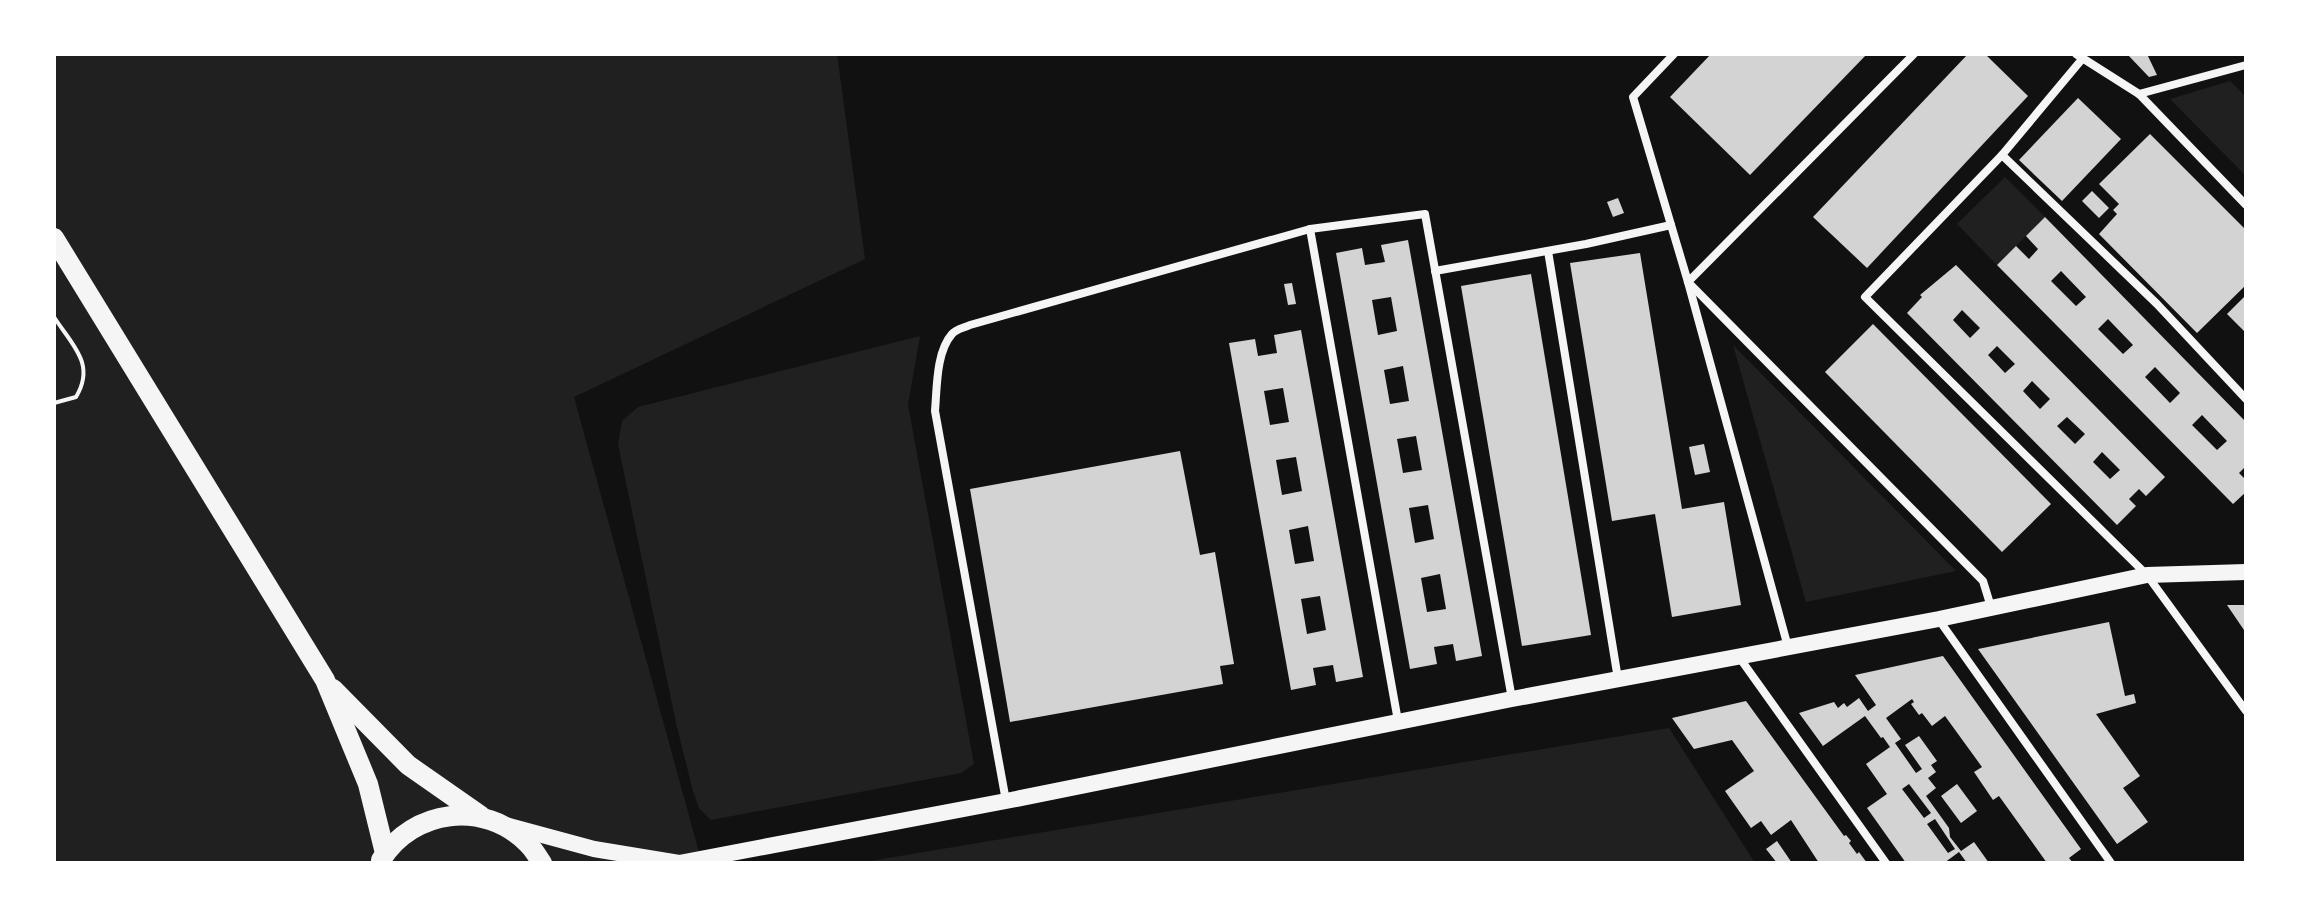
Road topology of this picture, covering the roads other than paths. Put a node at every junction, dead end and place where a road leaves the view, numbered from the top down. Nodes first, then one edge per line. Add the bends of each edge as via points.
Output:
1 (1674, 54) edge
2 (1914, 54) edge
3 (2080, 56) edge
4 (2246, 65) edge
5 (2139, 94) junction
6 (2002, 155) junction
7 (2246, 205) edge
8 (1671, 225) junction
9 (1310, 229) junction
10 (54, 238) edge
11 (1548, 251) junction
12 (1435, 271) junction
13 (1688, 282) junction
14 (2246, 399) edge
15 (2246, 572) edge
16 (2147, 575) junction
17 (1991, 607) junction
18 (1939, 619) junction
19 (1788, 647) junction
20 (1739, 657) junction
21 (1618, 679) junction
22 (325, 680) junction
23 (1512, 699) junction
24 (2246, 711) edge
25 (1398, 721) junction
26 (1006, 801) junction
27 (481, 816) junction
28 (503, 825) junction
29 (382, 858) edge
30 (542, 863) edge
31 (679, 863) edge
32 (1886, 863) edge
33 (2111, 863) edge

1 - 8 street via 1633,97
2 - 13 street
3 - 5 street
3 - 6 street
4 - 5 street
5 - 7 street
6 - 14 street via 2157,304
6 - 16 street via 1865,297
8 - 11 street
8 - 13 street
9 - 12 street via 1425,214
9 - 25 street
9 - 26 street via 970,325 954,332 945,347 935,411
10 - 22 main road
11 - 12 street
11 - 21 street
12 - 23 street
13 - 17 street via 1983,581
13 - 19 street
15 - 16 main road
16 - 17 main road
16 - 24 street
17 - 18 main road
18 - 19 main road
18 - 33 street
19 - 20 main road
20 - 21 main road
20 - 32 street
21 - 23 main road
22 - 27 main road via 408,765
22 - 29 main road via 368,784
23 - 25 main road
25 - 26 main road
26 - 31 main road
27 - 28 main road
27 - 29 main road via 428,820 404,833
28 - 30 main road via 528,843
28 - 31 main road via 594,849

